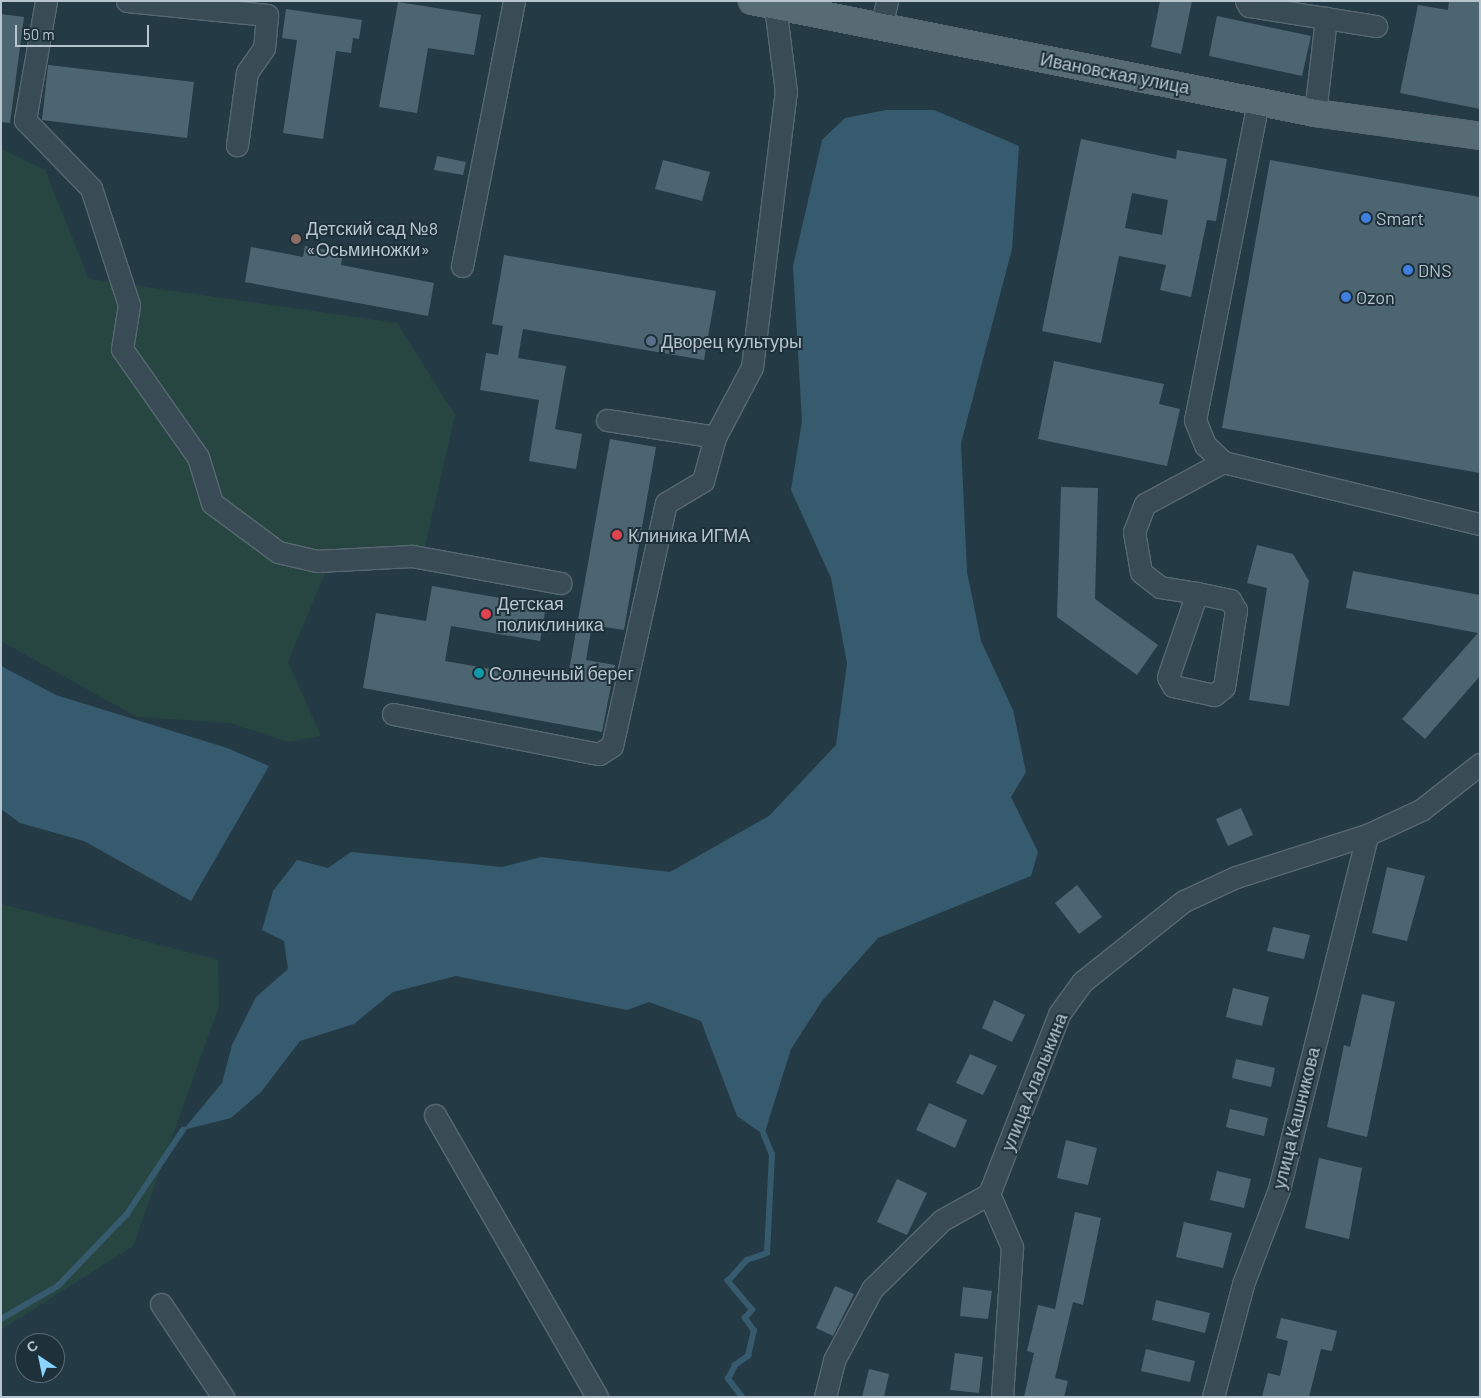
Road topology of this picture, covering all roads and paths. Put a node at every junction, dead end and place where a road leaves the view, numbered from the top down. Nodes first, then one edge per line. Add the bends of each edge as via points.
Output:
1 (46, 1) edge
2 (127, 1) edge
3 (514, 1) edge
4 (887, 1) edge
5 (1246, 1) edge
6 (763, 4) edge
7 (268, 8) edge
8 (1326, 18) junction
9 (1376, 26) dead end
10 (881, 27) junction
11 (1258, 102) junction
12 (1314, 113) junction
13 (1480, 136) edge
14 (238, 145) dead end
15 (462, 266) dead end
16 (607, 420) dead end
17 (715, 437) junction
18 (1223, 462) junction
19 (1480, 524) edge
20 (561, 583) dead end
21 (1197, 594) junction
22 (393, 714) dead end
23 (1480, 764) edge
24 (1367, 835) junction
25 (435, 1115) dead end
26 (989, 1194) junction
27 (162, 1304) dead end
28 (223, 1397) edge
29 (597, 1397) edge
30 (825, 1397) edge
31 (1002, 1397) edge
32 (1213, 1397) edge

1 - 20 street via 25,120 91,188 129,305 122,349 198,456 212,503 278,552 317,561 412,556
2 - 7 street
3 - 15 street
4 - 10 street
5 - 8 street via 1249,6
6 - 10 main road, Ивановская улица
6 - 17 street via 786,92 752,366
7 - 14 street via 264,48 247,72
8 - 9 street
8 - 12 street
10 - 11 main road, Ивановская улица
11 - 12 main road, Ивановская улица
11 - 18 street via 1194,420 1205,445
12 - 13 main road, Ивановская улица
16 - 17 street
17 - 22 street via 703,481 666,503 612,746 599,754
18 - 19 street
18 - 21 street via 1146,504 1134,532 1141,572 1160,587
21 - 21 street via 1168,677 1172,686 1214,695 1224,687 1236,610 1230,600
23 - 24 street, улица Алалыкина via 1421,810
24 - 26 street, улица Алалыкина via 1236,877 1184,901 1082,982 1059,1014
24 - 32 street, улица Кашникова via 1279,1189 1243,1284
25 - 29 street
26 - 30 street via 942,1220 872,1289 834,1360
26 - 31 street via 1012,1247
27 - 28 street

